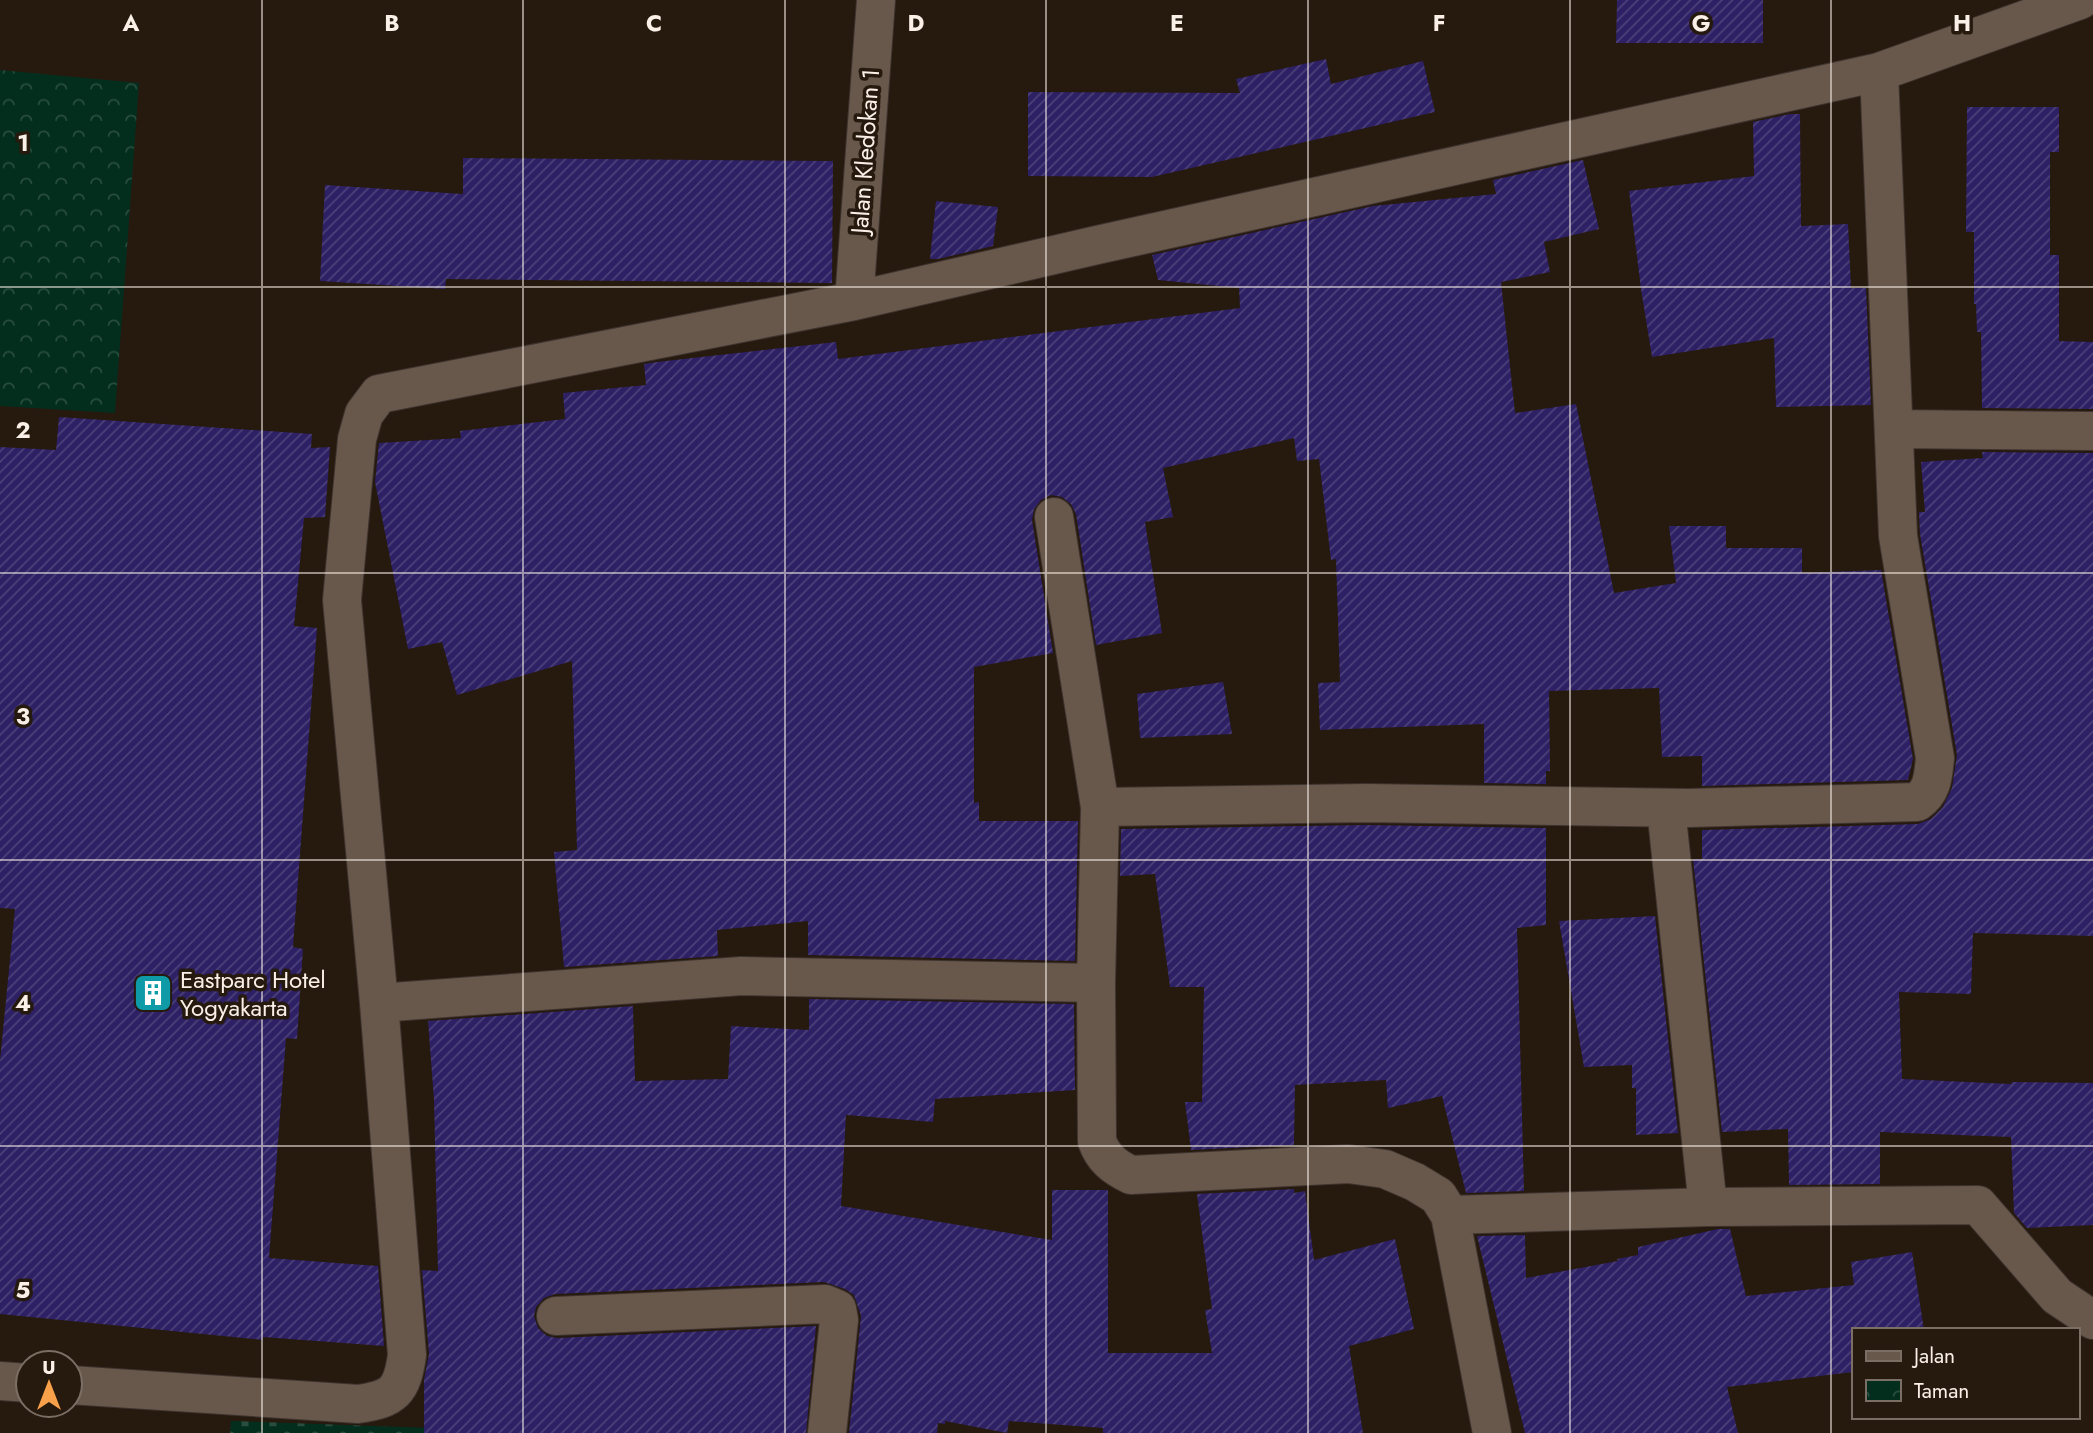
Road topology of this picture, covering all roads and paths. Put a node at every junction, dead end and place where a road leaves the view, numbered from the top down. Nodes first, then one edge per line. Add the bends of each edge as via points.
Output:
1 (876, 0) edge
2 (2080, 0) edge
3 (1880, 72) junction
4 (855, 302) junction
5 (1896, 429) junction
6 (2093, 430) edge
7 (1054, 517) dead end
8 (1101, 807) junction
9 (1666, 808) junction
10 (1096, 982) junction
11 (379, 1003) junction
12 (1707, 1207) junction
13 (1450, 1215) junction
14 (556, 1316) dead end
15 (2093, 1320) edge
16 (84, 1386) edge
17 (827, 1433) edge
18 (1492, 1433) edge

1 - 4 street, Jalan Kledokan 1
2 - 3 street
3 - 4 street
3 - 5 street
4 - 11 street via 379,394 364,414 357,439 342,600
5 - 6 street
5 - 9 street via 1898,536 1935,758 1926,796 1917,803
7 - 8 street
8 - 9 street via 1366,803
8 - 10 street
9 - 12 street
10 - 11 street via 741,976
10 - 13 street via 1097,1141 1101,1153 1117,1168 1131,1175 1348,1164 1385,1169 1438,1196
11 - 16 street via 407,1355 404,1377 395,1391 379,1401 358,1404
12 - 13 street
12 - 15 street via 1978,1205 2057,1296
13 - 18 street
14 - 17 street via 825,1304 837,1309

